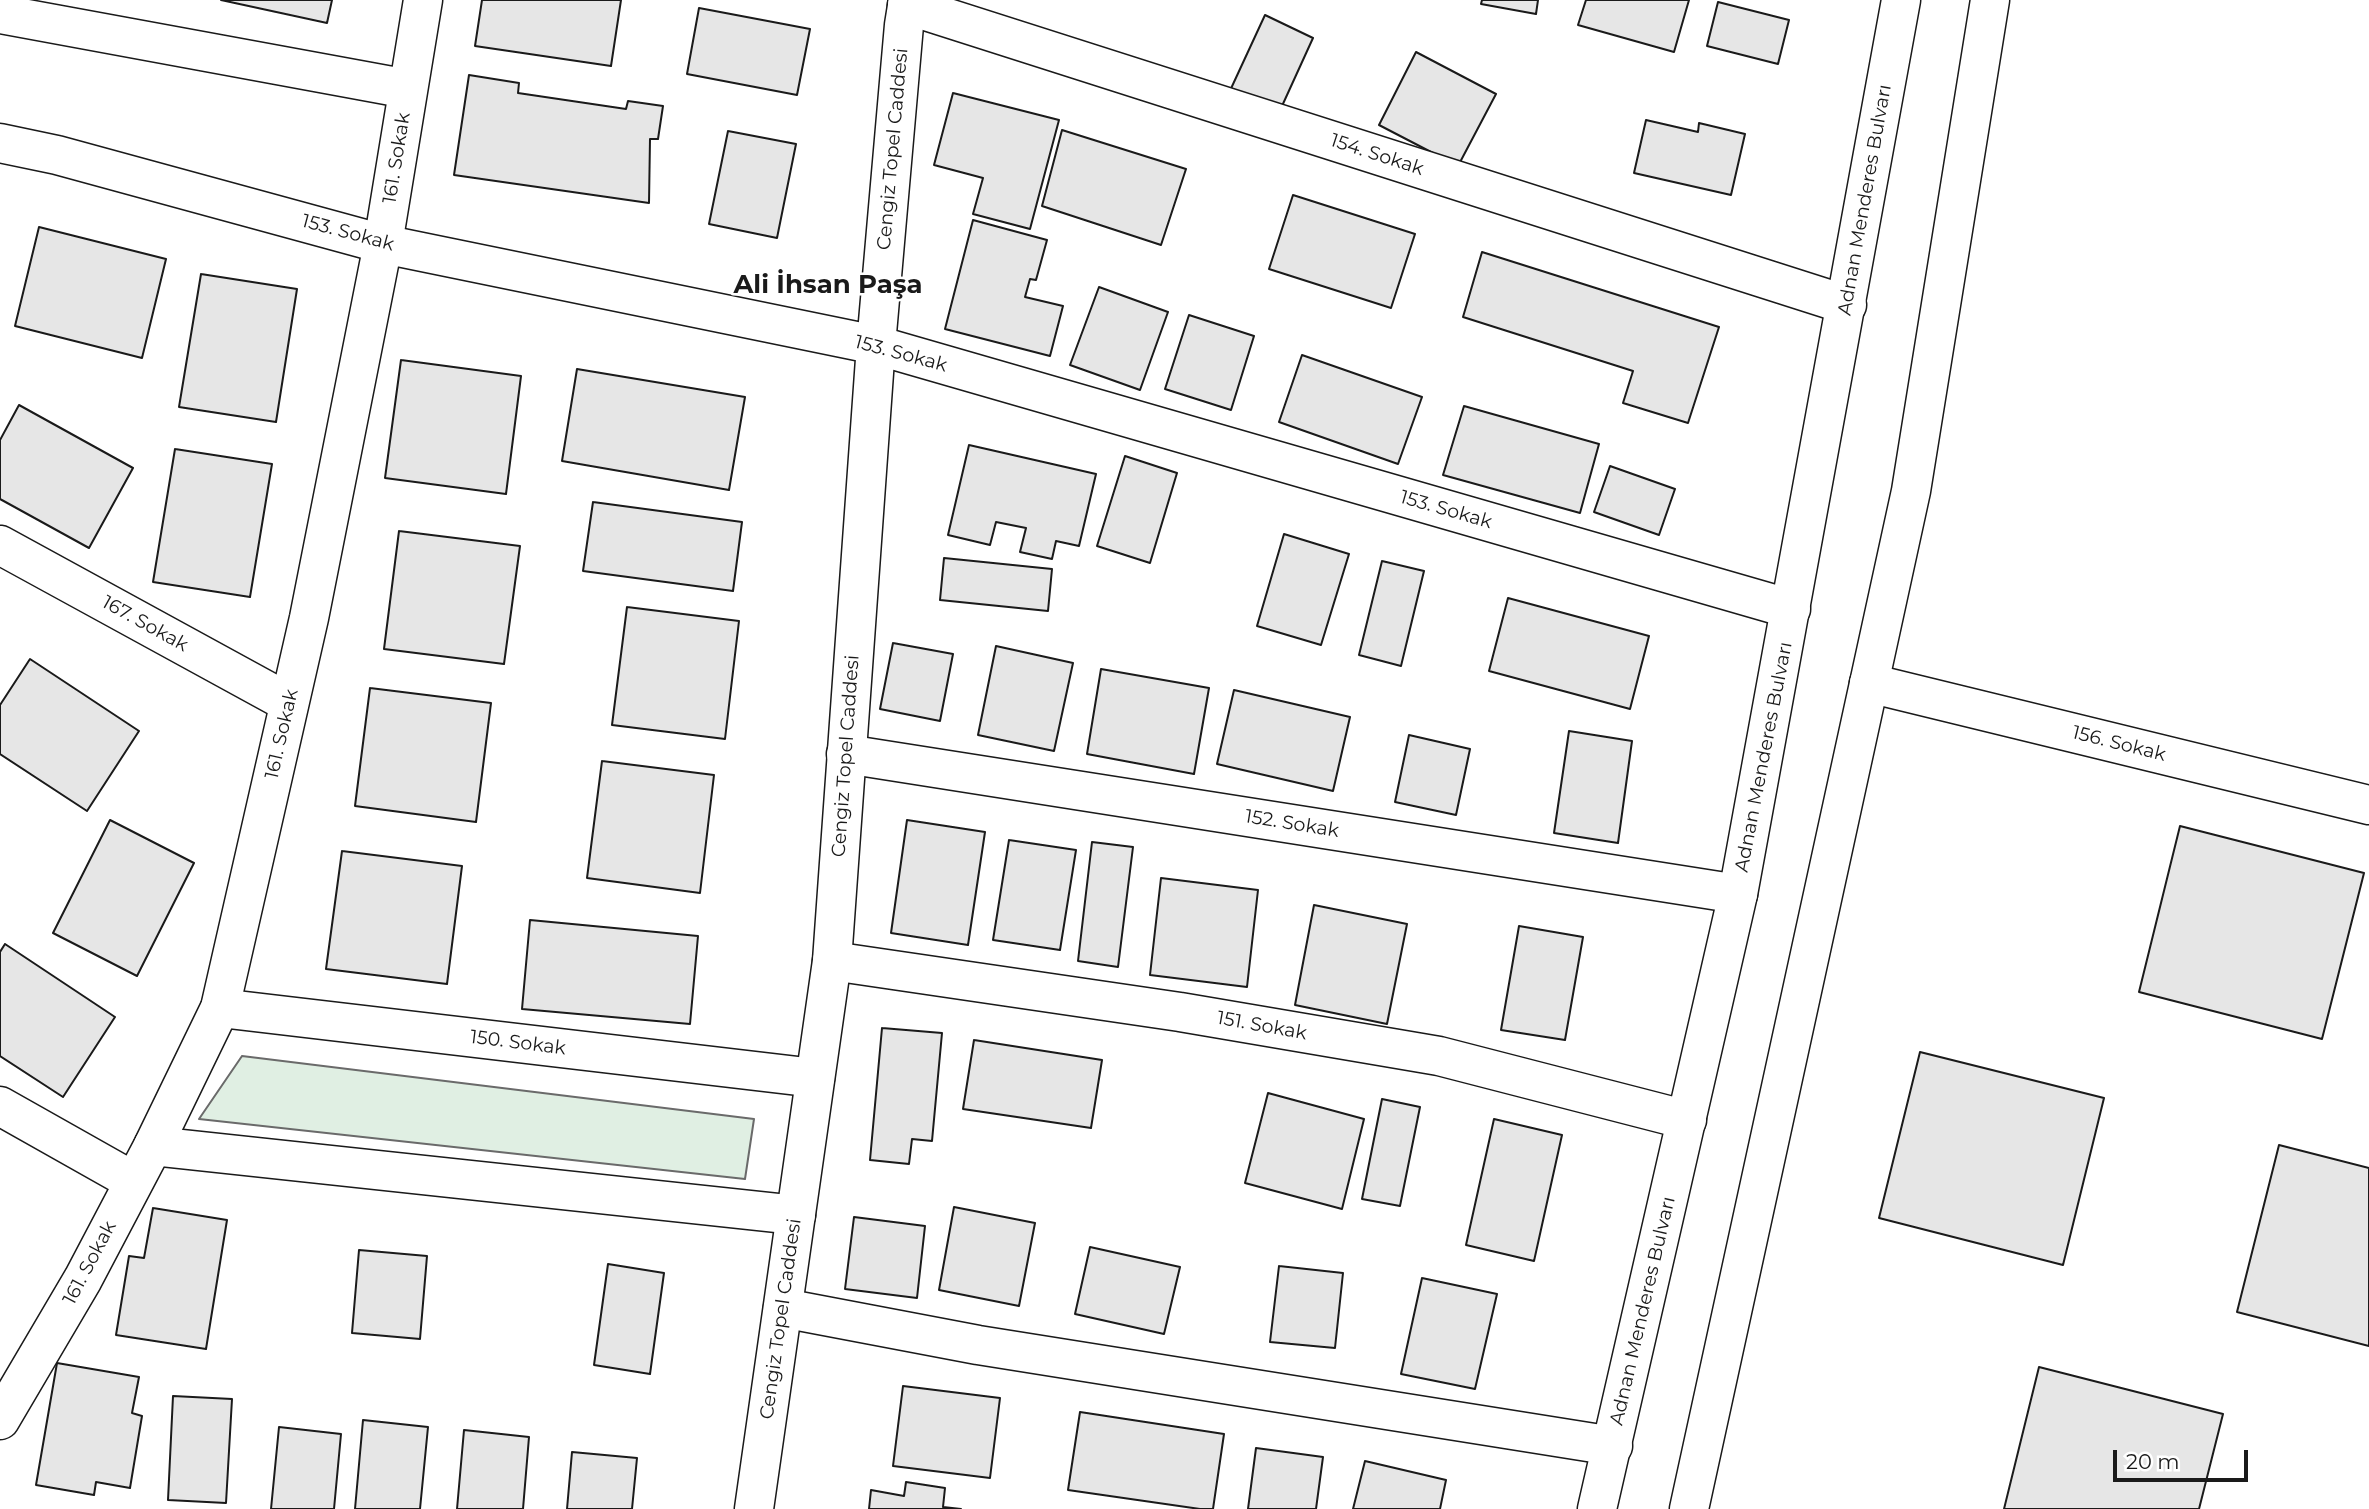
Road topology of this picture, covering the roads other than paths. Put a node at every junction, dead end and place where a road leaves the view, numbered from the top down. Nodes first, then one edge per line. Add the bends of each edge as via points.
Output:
1 (423, 0) edge
2 (1901, 0) edge
3 (1990, 0) edge
4 (907, 2) edge
5 (0, 14) edge
6 (408, 89) junction
7 (0, 143) edge
8 (383, 244) junction
9 (1847, 305) junction
10 (876, 345) junction
11 (0, 545) edge
12 (1791, 609) junction
13 (1869, 683) junction
14 (289, 703) junction
15 (846, 754) junction
16 (2369, 805) edge
17 (1738, 894) junction
18 (832, 961) junction
19 (220, 1008) junction
20 (816, 1078) junction
21 (0, 1105) edge
22 (1687, 1119) junction
23 (153, 1146) junction
24 (133, 1181) junction
25 (796, 1216) junction
26 (783, 1308) junction
27 (0, 1420) edge
28 (1613, 1446) junction
29 (754, 1509) edge
30 (1597, 1509) edge
31 (1689, 1509) edge

1 - 6 street, 161. Sokak
2 - 9 street, Adnan Menderes Bulvarı
3 - 13 street via 1911,491
4 - 9 street, 154. Sokak
4 - 10 street, Cengiz Topel Caddesi
5 - 6 street
6 - 8 street, 161. Sokak
7 - 8 street, 153. Sokak
8 - 10 street, 153. Sokak
8 - 14 street, 161. Sokak
9 - 12 street, Adnan Menderes Bulvarı
10 - 12 street, 153. Sokak
10 - 15 street, Cengiz Topel Caddesi
11 - 14 street, 167. Sokak
12 - 17 street, Adnan Menderes Bulvarı
13 - 16 street, 156. Sokak
13 - 31 street
14 - 19 street, 161. Sokak
15 - 17 street, 152. Sokak
15 - 18 street, Cengiz Topel Caddesi
17 - 22 street, Adnan Menderes Bulvarı
18 - 20 street, Cengiz Topel Caddesi
18 - 22 street, 151. Sokak via 1180,1012 1438,1056
19 - 20 street, 150. Sokak
19 - 23 street, 161. Sokak
20 - 25 street, Cengiz Topel Caddesi
21 - 24 street
22 - 28 street, Adnan Menderes Bulvarı
23 - 24 street, 161. Sokak
23 - 25 street
24 - 27 street, 161. Sokak via 83,1279
25 - 26 street, Cengiz Topel Caddesi
26 - 28 street via 978,1345
26 - 29 street, Cengiz Topel Caddesi
28 - 30 street, Adnan Menderes Bulvarı

